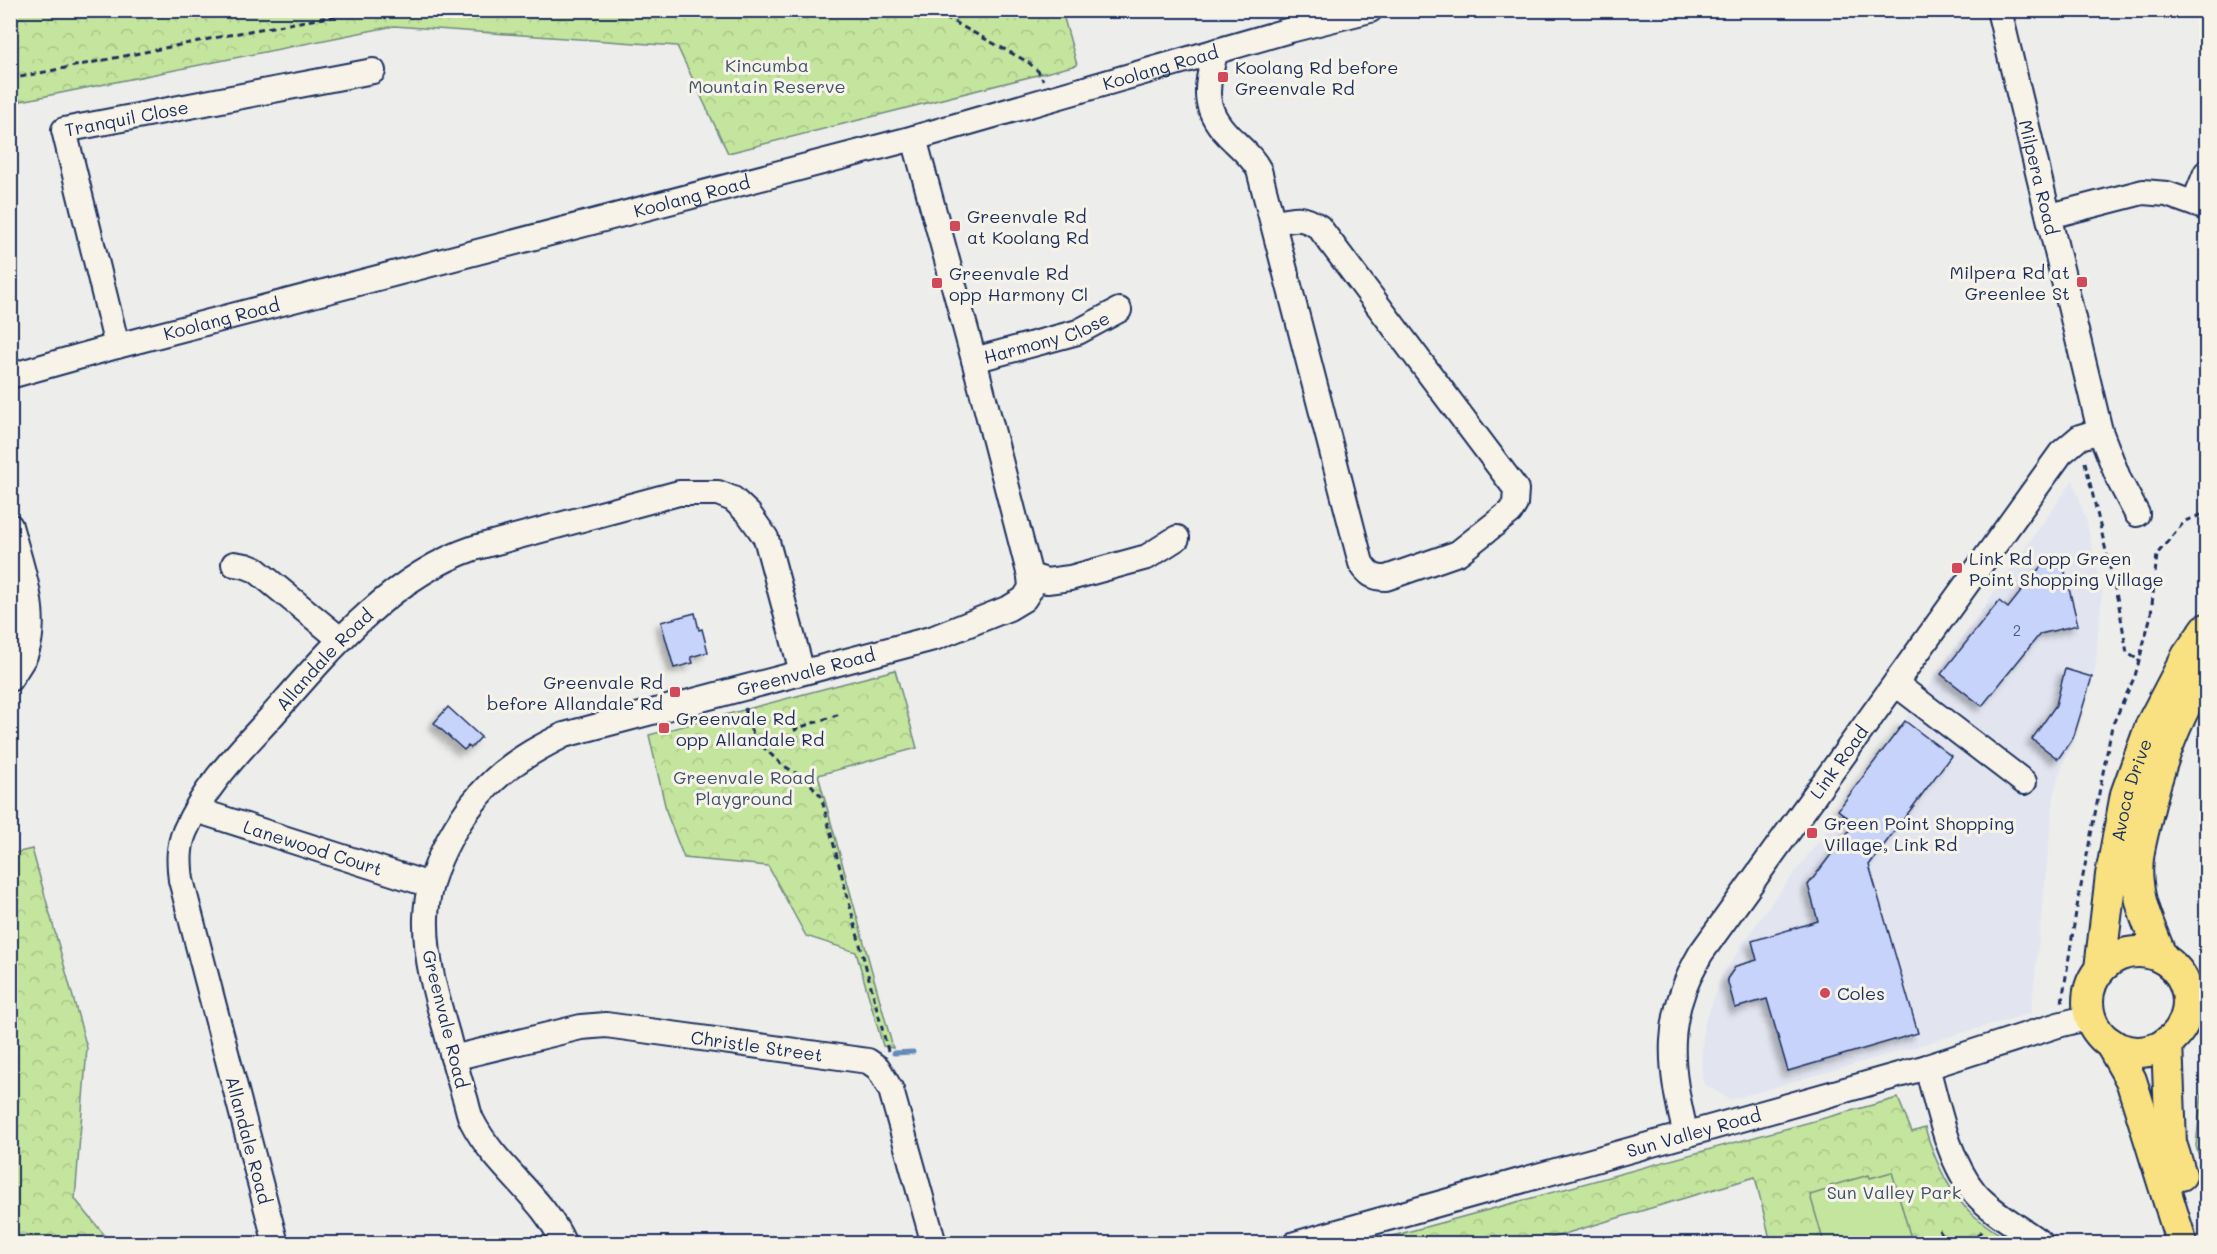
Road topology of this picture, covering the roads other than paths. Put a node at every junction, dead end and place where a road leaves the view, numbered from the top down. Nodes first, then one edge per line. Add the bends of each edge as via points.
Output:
1 (1370, 10) edge
2 (1999, 10) edge
3 (1287, 20) edge
4 (1216, 51) junction
5 (373, 71) dead end
6 (914, 138) junction
7 (2206, 173) edge
8 (2200, 205) edge
9 (2049, 216) junction
10 (1274, 223) junction
11 (1119, 310) dead end
12 (117, 346) junction
13 (974, 360) junction
14 (10, 376) edge
15 (2100, 431) junction
16 (2137, 514) dead end
17 (10, 526) edge
18 (1177, 537) dead end
19 (234, 564) dead end
20 (1030, 576) junction
21 (2206, 629) edge
22 (340, 639) junction
23 (2206, 671) edge
24 (802, 672) junction
25 (10, 679) edge
26 (1896, 684) junction
27 (2024, 783) dead end
28 (196, 810) junction
29 (430, 885) junction
30 (2162, 958) junction
31 (2100, 969) junction
32 (2090, 1017) junction
33 (2167, 1042) junction
34 (2110, 1043) junction
35 (453, 1058) junction
36 (1927, 1067) junction
37 (1686, 1136) junction
38 (276, 1244) edge
39 (564, 1244) edge
40 (934, 1244) edge
41 (1295, 1244) edge
42 (2042, 1244) edge
43 (2182, 1244) edge
44 (2203, 1244) edge

1 - 3 street, Koolang Road
2 - 9 street, Milpera Road
3 - 4 street, Koolang Road
4 - 6 street, Koolang Road
4 - 10 street via 1207,98 1211,110 1215,121 1256,164
5 - 12 street, Tranquil Close via 64,130
6 - 12 street, Koolang Road
6 - 13 street
7 - 8 street
8 - 9 street via 2167,194 2144,192
9 - 15 street, Milpera Road
10 - 10 street via 1361,563 1375,578 1386,578 1458,553 1510,512 1516,489 1319,227 1304,218
11 - 13 street, Harmony Close via 1078,332
12 - 14 street, Koolang Road
13 - 20 street
15 - 16 street, Milpera Road
15 - 26 street, Link Road via 2080,437 2061,453
17 - 25 street via 29,596 30,630 26,653
18 - 20 street via 1146,557 1093,572 1059,581
19 - 22 street via 256,570
20 - 24 street, Greenvale Road via 1031,588 1024,599 969,625 934,638
21 - 31 main road, Avoca Drive via 2187,656 2151,725 2126,794 2110,875
22 - 24 street, Allandale Road via 425,569 450,556 679,493 709,493 733,499 766,538
22 - 28 street, Allandale Road via 216,778
23 - 30 main road, Avoca Drive via 2179,718 2163,759 2140,846 2138,883
24 - 29 street, Greenvale Road via 564,735 534,750 502,772 468,809 445,848
26 - 27 street
26 - 37 street, Link Road via 1692,969 1672,1036 1674,1087
28 - 29 street, Lanewood Court
28 - 38 street, Allandale Road via 181,845 181,880
29 - 35 street, Greenvale Road via 426,916 428,957
30 - 31 main road via 2142,952 2116,957
30 - 33 main road via 2180,975 2188,1000 2183,1023
31 - 32 main road via 2091,983
32 - 34 main road
32 - 36 street, Sun Valley Road
33 - 34 main road via 2137,1052
33 - 44 main road via 2171,1143
34 - 43 main road via 2131,1080
35 - 39 street, Greenvale Road via 471,1119 488,1148 543,1207
35 - 40 street, Christle Street via 581,1027 606,1025 868,1061 882,1073 891,1090
36 - 37 street, Sun Valley Road
36 - 42 street via 1950,1146 1966,1180 1985,1203
37 - 41 street, Sun Valley Road

